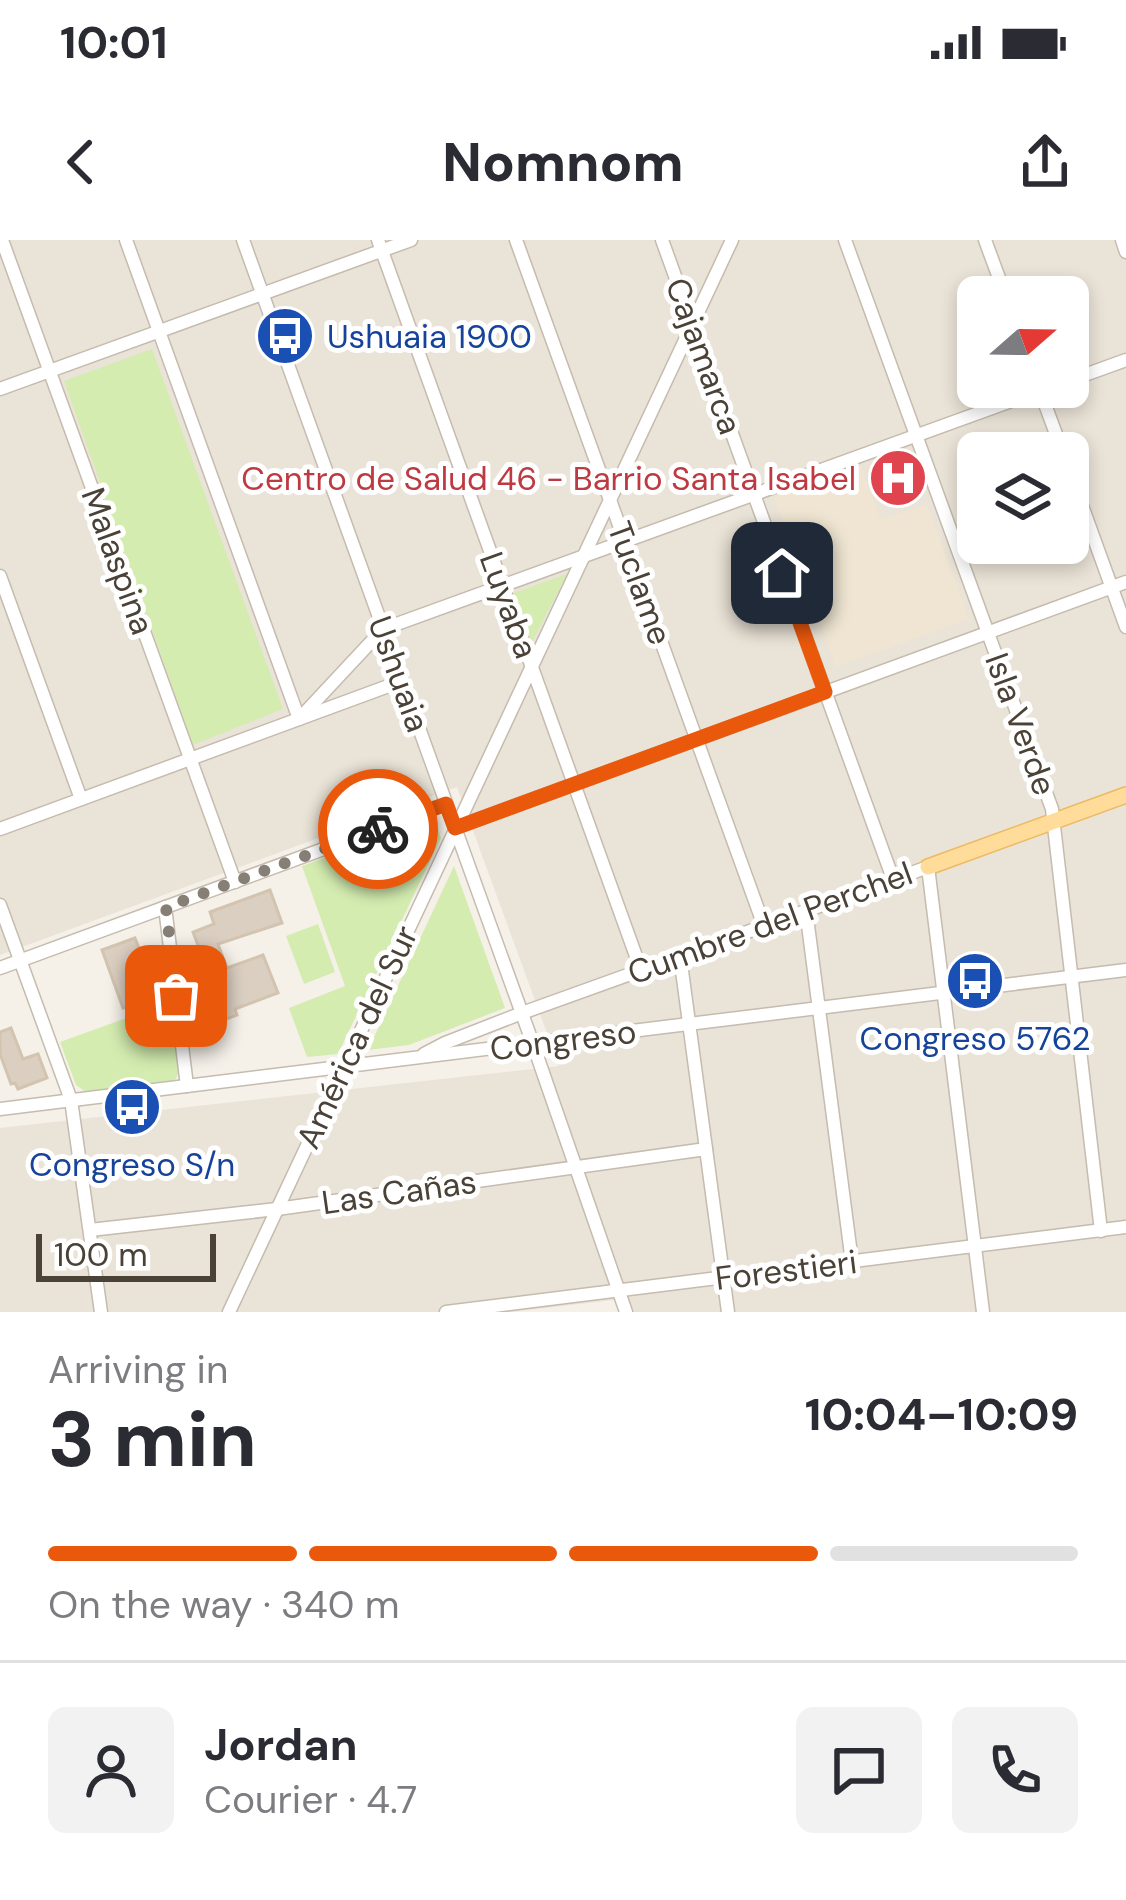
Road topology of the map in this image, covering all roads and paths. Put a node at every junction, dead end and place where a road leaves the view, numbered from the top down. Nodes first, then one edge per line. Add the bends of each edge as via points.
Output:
1 (2, 240) edge
2 (126, 240) edge
3 (243, 240) edge
4 (411, 240) edge
5 (516, 240) edge
6 (662, 240) edge
7 (732, 240) edge
8 (845, 240) edge
9 (985, 240) edge
10 (1122, 240) edge
11 (380, 245) edge
12 (1126, 252) edge
13 (998, 276) edge
14 (262, 293) junction
15 (693, 325) junction
16 (159, 331) junction
17 (1126, 360) edge
18 (49, 371) junction
19 (1089, 373) edge
20 (0, 389) edge
21 (990, 408) edge
22 (916, 436) junction
23 (754, 494) junction
24 (610, 501) junction
25 (1089, 516) edge
26 (625, 541) junction
27 (584, 556) junction
28 (0, 576) edge
29 (502, 585) junction
30 (1119, 585) edge
31 (1126, 627) edge
32 (383, 628) junction
33 (988, 632) junction
34 (531, 667) junction
35 (402, 681) junction
36 (825, 692) junction
37 (299, 719) junction
38 (697, 739) junction
39 (190, 759) junction
40 (574, 784) junction
41 (1126, 795) edge
42 (81, 799) junction
43 (446, 804) junction
44 (1054, 821) junction
45 (455, 828) junction
46 (0, 829) edge
47 (928, 866) junction
48 (893, 879) junction
49 (235, 882) junction
50 (0, 905) edge
51 (166, 907) junction
52 (806, 910) junction
53 (764, 926) junction
54 (680, 956) junction
55 (20, 961) junction
56 (0, 968) edge
57 (641, 970) junction
58 (1126, 970) edge
59 (1071, 976) junction
60 (944, 994) junction
61 (820, 1009) junction
62 (522, 1013) junction
63 (689, 1025) junction
64 (533, 1044) junction
65 (418, 1058) junction
66 (344, 1067) junction
67 (187, 1086) junction
68 (71, 1100) junction
69 (0, 1108) edge
70 (706, 1149) junction
71 (576, 1167) junction
72 (277, 1208) junction
73 (1126, 1228) edge
74 (90, 1230) junction
75 (1101, 1231) junction
76 (976, 1246) junction
77 (852, 1262) junction
78 (723, 1277) junction
79 (618, 1290) junction
80 (100, 1312) edge
81 (229, 1312) edge
82 (446, 1312) edge
83 (626, 1312) edge
84 (728, 1312) edge
85 (983, 1312) edge

1 - 18 street, Malaspina
2 - 16 street
3 - 14 street, Ushuaia
4 - 11 street
5 - 24 street, Tuclame
6 - 15 street, Cajamarca
7 - 15 street, América del Sur
8 - 22 street, Isla Verde
9 - 13 street
10 - 12 street
11 - 14 street
11 - 29 street, Luyaba
14 - 16 street
14 - 32 street, Ushuaia
15 - 23 street, Cajamarca
15 - 24 street, América del Sur
16 - 18 street
16 - 37 street
17 - 19 street
18 - 20 street
18 - 39 street, Malaspina
21 - 22 street
22 - 23 street
22 - 33 street, Isla Verde
23 - 26 street
23 - 36 street, Cajamarca
24 - 26 street, Tuclame
24 - 27 street, América del Sur
25 - 30 street
26 - 27 street
26 - 38 street, Tuclame
27 - 29 street
27 - 34 street, América del Sur
28 - 42 street
29 - 32 street
29 - 34 street, Luyaba
30 - 31 street
30 - 33 street
32 - 35 street, Ushuaia
32 - 37 street
33 - 36 street
33 - 44 street, Isla Verde
34 - 40 street, Luyaba
34 - 45 street, América del Sur
35 - 37 street
35 - 43 street, Ushuaia
36 - 38 street
36 - 48 street, Cajamarca
37 - 39 street
38 - 40 street
38 - 53 street, Tuclame
39 - 42 street
39 - 49 street, Malaspina
40 - 45 street
40 - 57 street, Luyaba
41 - 44 main road, Cumbre del Perchel
42 - 46 street
43 - 45 street, Ushuaia
43 - 49 street
44 - 47 main road, Cumbre del Perchel
44 - 59 street, Isla Verde
45 - 62 street, Ushuaia
45 - 66 street, América del Sur
47 - 48 street, Cumbre del Perchel
47 - 60 street
48 - 52 street, Cumbre del Perchel
49 - 51 street
50 - 55 street
51 - 55 street
51 - 67 street
52 - 53 street, Cumbre del Perchel
52 - 61 street
53 - 54 street, Cumbre del Perchel
54 - 57 street, Cumbre del Perchel
54 - 63 street
55 - 56 street
55 - 68 street
57 - 62 street, Cumbre del Perchel
58 - 59 street, Congreso
59 - 60 street, Congreso
59 - 75 street, Isla Verde
60 - 61 street, Congreso
60 - 76 street
61 - 63 street, Congreso
61 - 77 street
62 - 64 street, Ushuaia
62 - 65 street, Cumbre del Perchel
63 - 64 street, Congreso
63 - 70 street
64 - 65 street, Congreso
64 - 71 street, Ushuaia
65 - 66 street, Congreso
66 - 67 street, Congreso
66 - 72 street, América del Sur
67 - 68 street, Congreso
68 - 69 street, Congreso
68 - 74 street
70 - 71 street, Las Cañas
70 - 78 street
71 - 72 street, Las Cañas
71 - 79 street, Ushuaia
72 - 74 street, Las Cañas
72 - 81 street, América del Sur
73 - 75 street, Forestieri
74 - 80 street
75 - 76 street, Forestieri
76 - 77 street, Forestieri
76 - 85 street
77 - 78 street, Forestieri
78 - 79 street, Forestieri
78 - 84 street
79 - 82 street, Forestieri
79 - 83 street, Ushuaia

